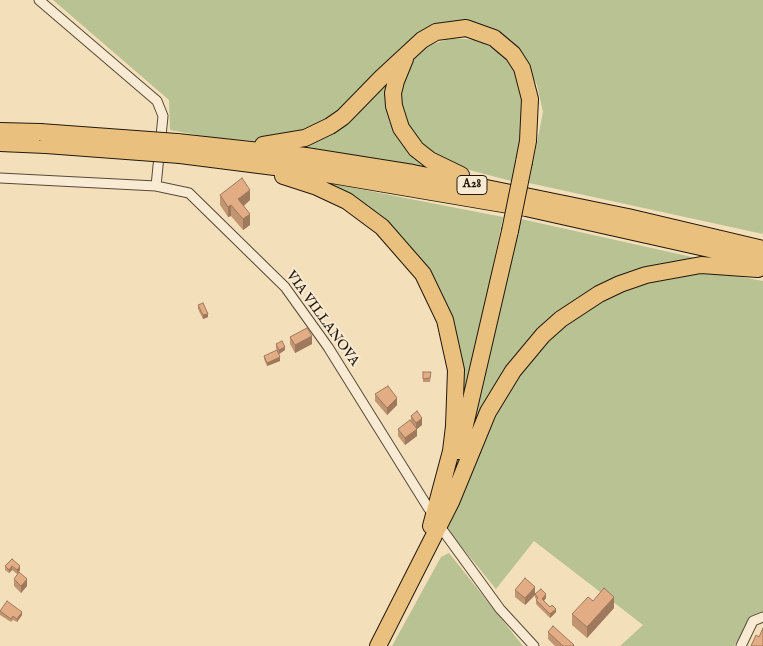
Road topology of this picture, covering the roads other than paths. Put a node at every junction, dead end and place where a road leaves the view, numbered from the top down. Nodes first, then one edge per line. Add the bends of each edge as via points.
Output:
1 (39, 0) edge
2 (410, 50) junction
3 (0, 131) edge
4 (43, 139) junction
5 (0, 143) edge
6 (211, 152) junction
7 (0, 178) edge
8 (156, 186) junction
9 (628, 217) junction
10 (763, 249) edge
11 (763, 261) edge
12 (763, 270) edge
13 (428, 509) dead end
14 (444, 532) dead end
15 (420, 561) junction
16 (763, 617) edge
17 (378, 646) edge
18 (534, 646) edge
19 (741, 646) edge

1 - 8 street via 157,102 163,116
2 - 6 highway via 343,117 317,133 305,138
2 - 9 highway via 396,81 394,106 408,140 430,160 468,177 566,197
2 - 15 highway, bridge via 436,32 466,28 494,38 514,54 522,68 530,99 528,141 472,404 455,466
3 - 4 highway, A28
4 - 5 highway, A28
4 - 6 highway, A28, bridge
6 - 9 highway, A28 via 306,156 413,173
6 - 11 highway, A28 via 517,206
6 - 15 highway via 317,187 347,201 396,240 434,296 452,346 456,394 450,451
7 - 8 street, VIA VILLANOVA
8 - 13 street, VIA VILLANOVA via 189,193 285,287 328,347
9 - 10 highway, A28
12 - 15 highway via 701,265 664,271 620,284 561,319 530,349 498,394 474,442 451,502
14 - 18 street via 495,602
15 - 17 highway
16 - 19 street via 753,621

